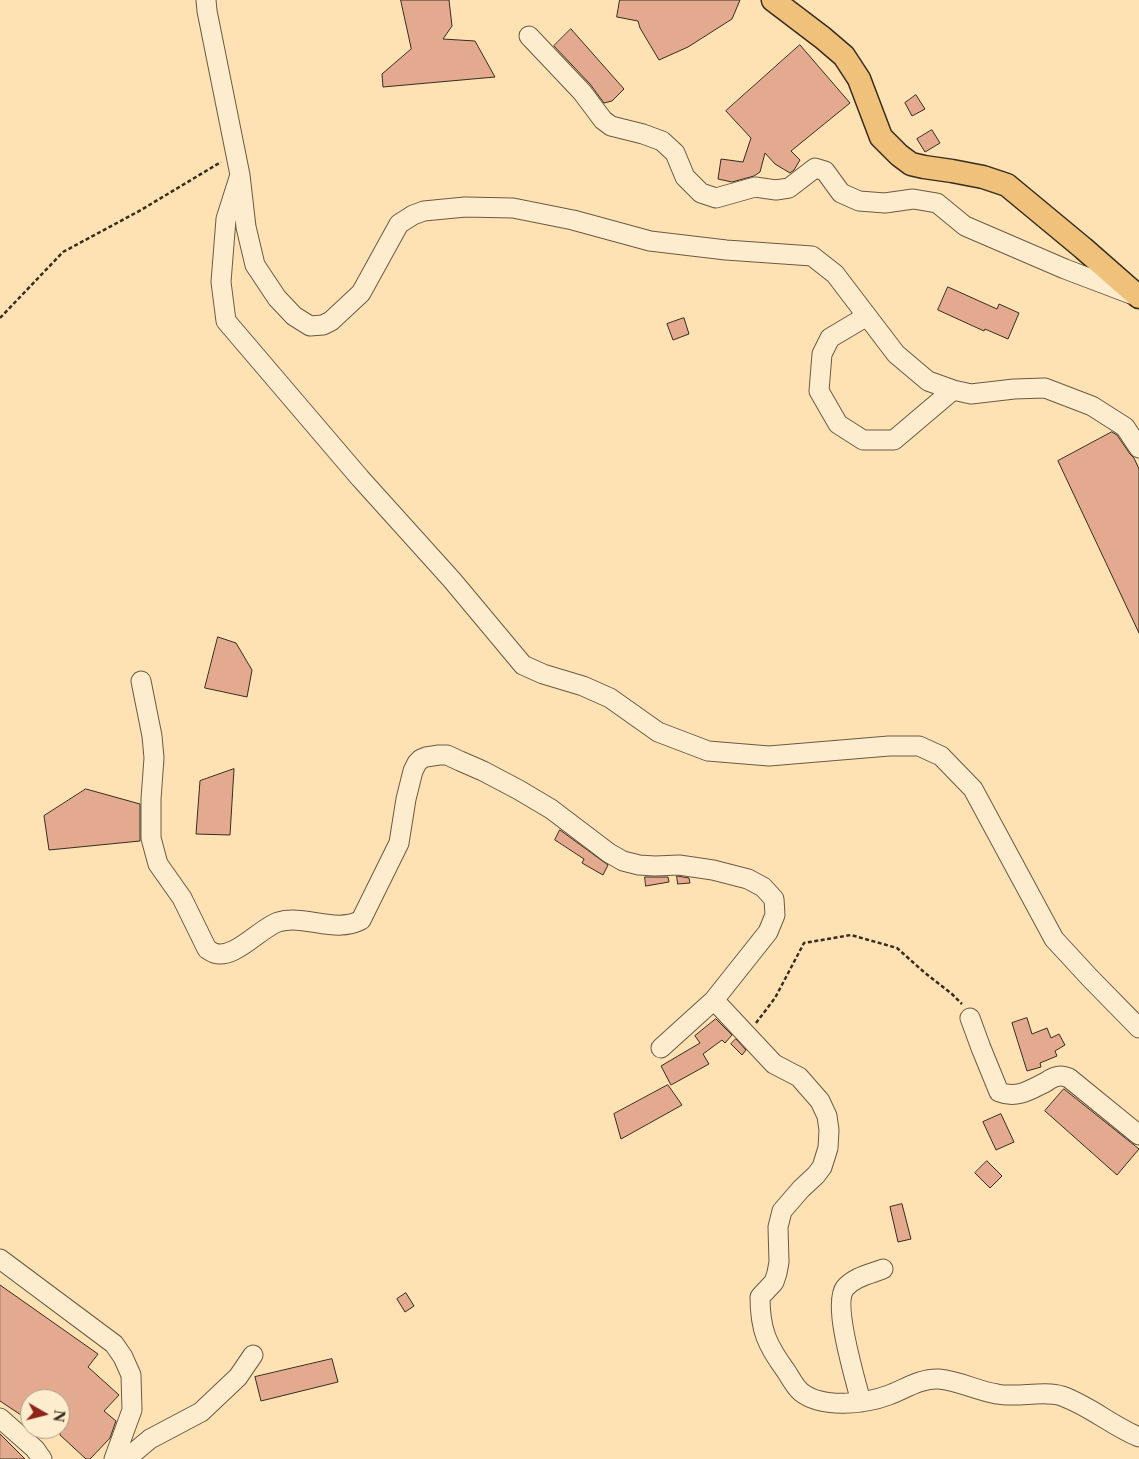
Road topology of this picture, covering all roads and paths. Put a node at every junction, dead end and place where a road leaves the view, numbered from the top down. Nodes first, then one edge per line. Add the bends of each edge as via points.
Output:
1 (206, 0) edge
2 (773, 0) edge
3 (529, 36) dead end
4 (236, 154) junction
5 (240, 175) junction
6 (1138, 297) edge
7 (867, 316) junction
8 (0, 318) edge
9 (953, 390) junction
10 (1139, 448) edge
11 (141, 681) dead end
12 (714, 1000) junction
13 (970, 1018) joint
14 (1139, 1028) edge
15 (749, 1038) junction
16 (661, 1048) dead end
17 (1139, 1135) edge
18 (0, 1258) edge
19 (882, 1269) dead end
20 (253, 1355) dead end
21 (861, 1402) junction
22 (0, 1418) edge
23 (1139, 1437) edge
24 (42, 1459) edge
25 (114, 1459) edge
26 (126, 1459) edge

1 - 4 street
2 - 6 main road via 844,56 859,79 881,137 899,155 912,164 1007,184
3 - 6 street via 611,126 662,140 675,154 685,178 701,193 716,198 755,188 789,188 815,168 825,171 841,193 859,200 884,203 913,199 937,203 965,226
4 - 5 street
4 - 8 path via 63,252
5 - 7 street via 246,227 255,265 277,298 294,316 310,326 331,321 361,293 399,224 424,211 465,207 513,208 650,241 812,256 835,274
5 - 14 street via 226,219 221,282 226,321 523,666 610,698 658,732 708,751 769,756 919,746 941,756 973,789 1054,939
7 - 9 street via 896,354 928,380
7 - 9 street via 830,338 822,354 819,391 838,424 863,440 894,440
9 - 10 street via 971,394 1045,388 1092,406 1125,427
11 - 12 street via 154,758 151,808 154,853 182,898 207,949 214,953 228,953 272,924 284,920 339,925 361,920 399,843 413,771 426,756 447,755 551,809 623,861 713,870 748,879 763,887 774,899 775,915 768,932
12 - 15 street
12 - 16 street
13 - 15 path via 952,994 897,948 851,935 804,943
13 - 17 street via 999,1092 1008,1096 1018,1094 1052,1078 1069,1078
15 - 21 street via 774,1064 799,1077 820,1100 829,1130 822,1167 782,1212 778,1227 777,1274 760,1297 762,1327 772,1352 801,1392 817,1401
18 - 25 street via 114,1344 123,1357 130,1375 132,1410
19 - 21 street via 857,1279 844,1289 842,1300 843,1328
20 - 26 street via 238,1377 201,1412 150,1439
21 - 23 street via 887,1396 921,1381 937,1379 959,1382 999,1395 1059,1396
22 - 24 street

